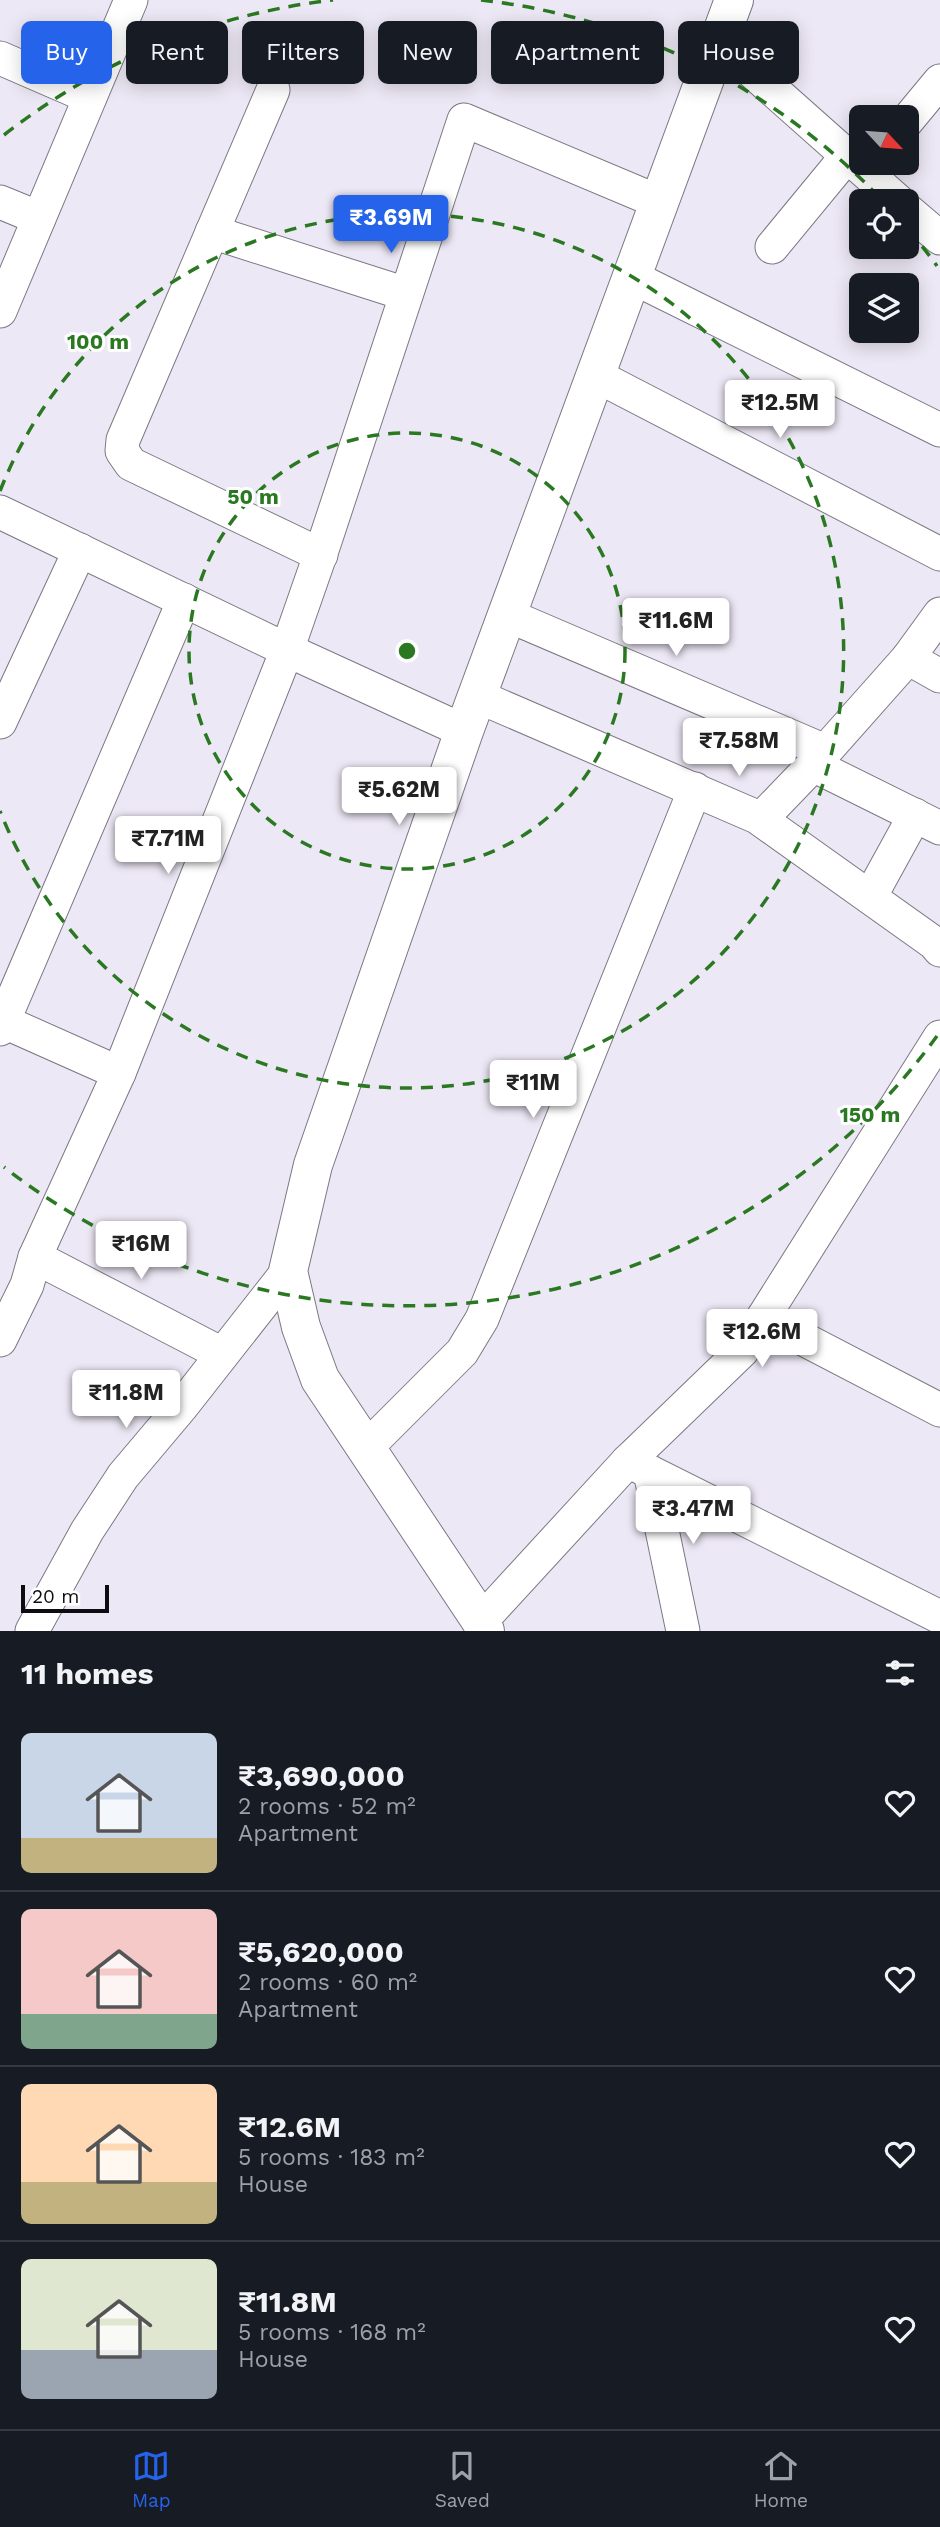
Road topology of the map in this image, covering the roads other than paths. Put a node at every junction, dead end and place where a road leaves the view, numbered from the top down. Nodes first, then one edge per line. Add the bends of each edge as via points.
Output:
1 (131, 0) edge
2 (734, 0) edge
3 (726, 21) edge
4 (0, 58) edge
5 (940, 81) edge
6 (703, 84) edge
7 (768, 84) edge
8 (273, 89) dead end
9 (90, 97) junction
10 (919, 106) edge
11 (849, 153) edge
12 (850, 175) edge
13 (873, 175) edge
14 (886, 189) edge
15 (0, 202) edge
16 (659, 202) junction
17 (39, 218) junction
18 (919, 220) edge
19 (212, 232) junction
20 (940, 238) edge
21 (772, 247) dead end
22 (632, 277) junction
23 (407, 294) junction
24 (0, 311) edge
25 (596, 375) junction
26 (940, 430) edge
27 (0, 512) edge
28 (80, 550) junction
29 (940, 554) edge
30 (321, 555) junction
31 (184, 600) junction
32 (940, 614) edge
33 (507, 615) junction
34 (287, 650) junction
35 (908, 658) junction
36 (940, 676) edge
37 (477, 696) junction
38 (0, 722) edge
39 (464, 731) junction
40 (819, 758) junction
41 (695, 789) junction
42 (761, 819) junction
43 (927, 821) edge
44 (870, 897) junction
45 (940, 950) edge
46 (1, 1024) edge
47 (940, 1037) edge
48 (120, 1073) junction
49 (35, 1257) junction
50 (288, 1271) junction
51 (763, 1318) junction
52 (0, 1340) edge
53 (222, 1353) junction
54 (940, 1410) edge
55 (366, 1448) junction
56 (639, 1466) junction
57 (940, 1617) edge
58 (483, 1626) edge
59 (32, 1631) edge
60 (683, 1631) edge

1 - 9 street
2 - 3 street
4 - 9 street
5 - 10 street
6 - 16 street
7 - 11 street
8 - 19 street
9 - 17 street
12 - 21 street
13 - 14 street
15 - 17 street
16 - 22 street
16 - 23 street via 464,120
17 - 24 street
18 - 20 street
19 - 23 street
19 - 30 street via 122,451 131,464
22 - 25 street
22 - 26 street
23 - 30 street
25 - 29 street
25 - 33 street
27 - 28 street
28 - 31 street
28 - 38 street
30 - 34 street
31 - 34 street
31 - 46 street
32 - 35 street
33 - 37 street
33 - 40 street
34 - 39 street
34 - 48 street
35 - 36 street
35 - 40 street
37 - 39 street
37 - 41 street
39 - 50 street via 313,1165
40 - 42 street
40 - 43 street
41 - 42 street
41 - 55 street via 482,1319 462,1352
42 - 44 street
43 - 44 street
44 - 45 street
46 - 48 street
47 - 51 street
48 - 49 street
49 - 52 street via 27,1285
49 - 53 street
50 - 53 street
50 - 55 street via 320,1379
51 - 54 street
51 - 56 street via 742,1350
53 - 59 street via 123,1476
55 - 58 street
56 - 57 street
56 - 58 street
56 - 60 street

